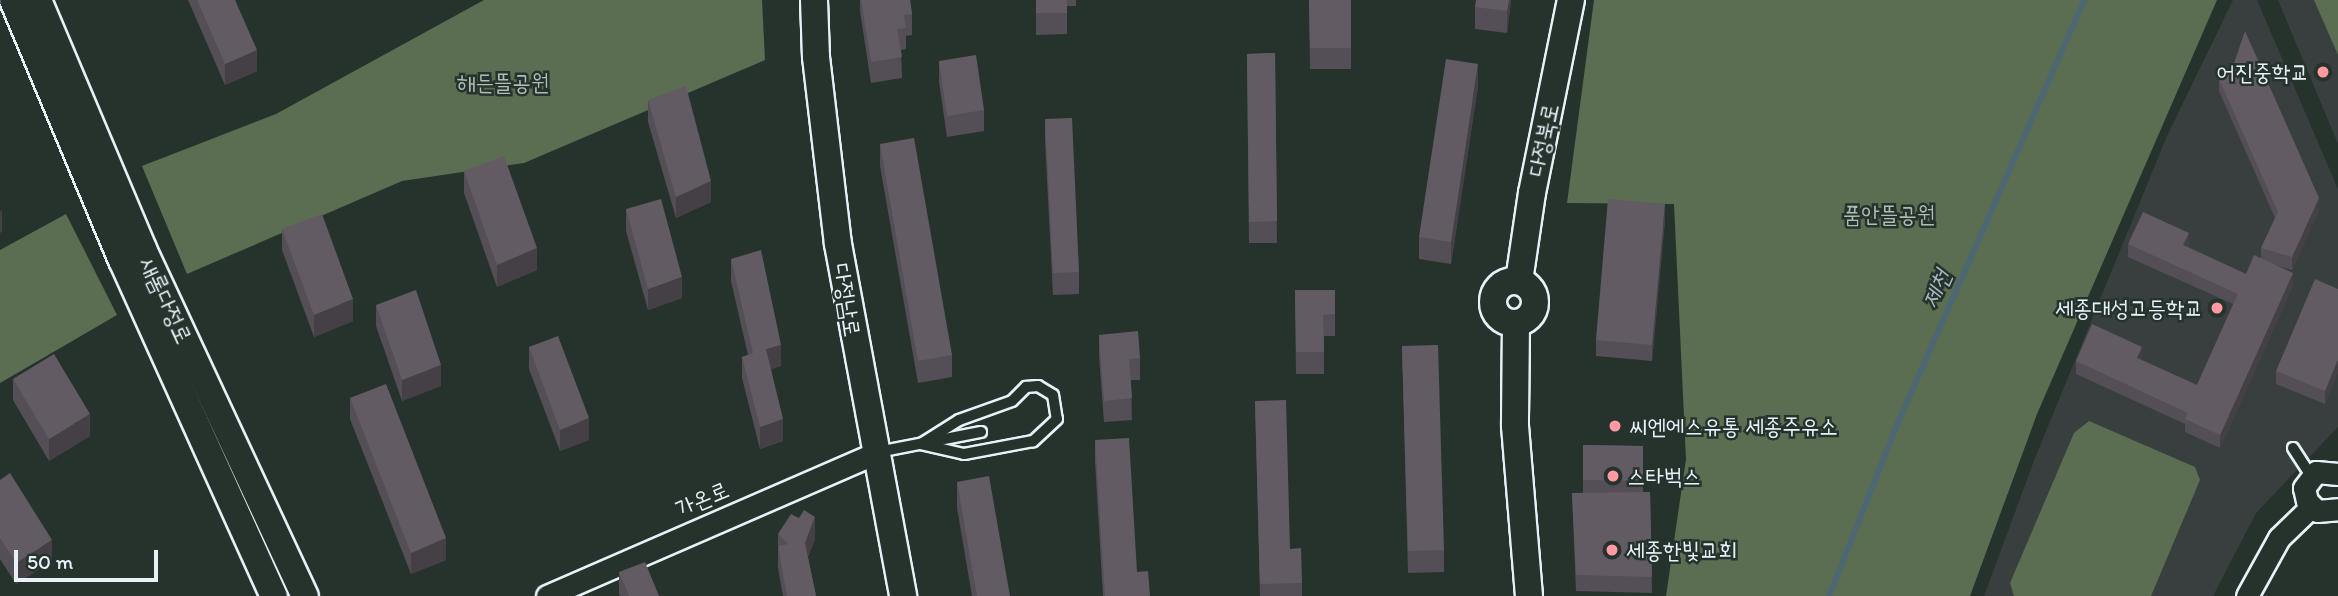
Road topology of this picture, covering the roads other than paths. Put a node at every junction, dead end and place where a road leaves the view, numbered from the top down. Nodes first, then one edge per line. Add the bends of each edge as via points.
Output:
1 (13, 0) edge
2 (38, 0) edge
3 (814, 0) edge
4 (1571, 0) edge
5 (981, 432) dead end
6 (921, 444) junction
7 (2293, 449) dead end
8 (878, 452) junction
9 (2338, 474) edge
10 (2311, 476) junction
11 (2311, 507) junction
12 (2338, 509) edge
13 (274, 596) edge
14 (305, 596) edge
15 (547, 596) edge
16 (902, 596) edge
17 (1529, 596) edge
18 (2247, 596) edge

1 - 13 street, 새롬다정로 via 122,260
2 - 14 street, 새롬다정로 via 143,249
3 - 8 street, 다정남로 via 816,57 838,244
4 - 17 street, 다정북로 via 1532,193 1520,281 1534,294 1535,307 1528,318 1516,323 1517,452
5 - 6 lane
6 - 6 lane via 964,454 1015,447 1045,432 1058,419 1057,404 1046,389 1026,387 1012,401 959,421
6 - 8 lane
7 - 10 lane
8 - 15 street, 가온로
8 - 16 street, 다정남로
9 - 10 street via 2323,470
10 - 11 street via 2304,494
11 - 12 street via 2324,513
11 - 18 street via 2279,538

